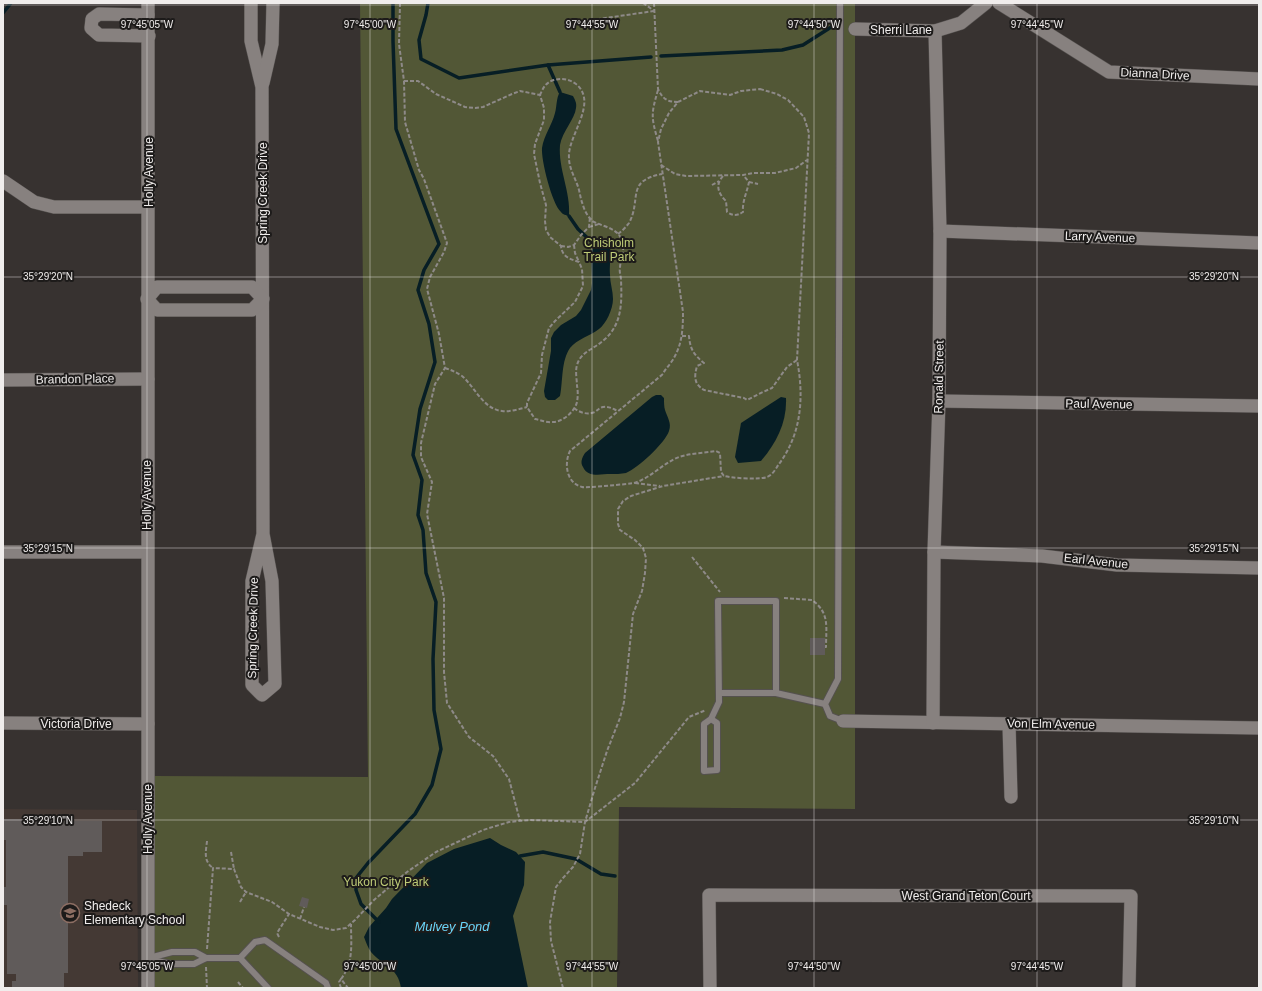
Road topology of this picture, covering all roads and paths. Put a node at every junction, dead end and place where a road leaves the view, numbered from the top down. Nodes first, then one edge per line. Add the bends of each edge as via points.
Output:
1 (251, 3) edge
2 (273, 3) edge
3 (400, 3) edge
4 (643, 3) edge
5 (654, 3) edge
6 (840, 3) edge
7 (986, 3) edge
8 (999, 3) edge
9 (148, 9) edge
10 (654, 11) junction
11 (586, 21) dead end
12 (855, 29) dead end
13 (935, 31) junction
14 (149, 36) junction
15 (1259, 79) edge
16 (404, 81) junction
17 (262, 87) junction
18 (658, 89) junction
19 (540, 95) junction
20 (678, 102) junction
21 (658, 142) junction
22 (807, 160) junction
23 (661, 165) junction
24 (662, 174) junction
25 (723, 175) junction
26 (743, 175) junction
27 (3, 181) edge
28 (719, 181) junction
29 (748, 182) junction
30 (758, 184) dead end
31 (712, 185) dead end
32 (148, 207) junction
33 (590, 217) junction
34 (600, 224) junction
35 (589, 227) junction
36 (940, 231) junction
37 (618, 234) junction
38 (1259, 243) edge
39 (574, 245) junction
40 (561, 246) junction
41 (579, 262) junction
42 (147, 299) junction
43 (263, 299) junction
44 (682, 336) junction
45 (797, 360) junction
46 (445, 368) junction
47 (148, 379) junction
48 (3, 380) edge
49 (939, 401) junction
50 (1259, 406) edge
51 (527, 407) junction
52 (574, 408) junction
53 (618, 411) junction
54 (724, 476) junction
55 (634, 483) junction
56 (663, 486) junction
57 (263, 534) junction
58 (3, 552) edge
59 (147, 552) junction
60 (934, 552) junction
61 (692, 557) dead end
62 (1259, 568) edge
63 (720, 601) junction
64 (776, 601) junction
65 (825, 647) dead end
66 (719, 693) junction
67 (776, 694) junction
68 (825, 704) junction
69 (715, 711) junction
70 (711, 719) junction
71 (843, 721) joint
72 (933, 723) junction
73 (3, 724) edge
74 (148, 724) junction
75 (1009, 724) junction
76 (1259, 728) edge
77 (1011, 797) dead end
78 (520, 821) junction
79 (585, 822) junction
80 (206, 841) dead end
81 (231, 852) dead end
82 (213, 868) junction
83 (234, 869) junction
84 (246, 892) junction
85 (240, 902) dead end
86 (304, 907) dead end
87 (289, 914) junction
88 (300, 919) junction
89 (350, 924) junction
90 (279, 936) dead end
91 (206, 958) junction
92 (240, 958) junction
93 (148, 959) junction
94 (341, 979) junction
95 (238, 982) dead end
96 (148, 988) edge
97 (207, 988) edge
98 (243, 988) edge
99 (268, 988) edge
100 (328, 988) edge
101 (341, 988) edge
102 (348, 988) edge
103 (563, 988) edge
104 (710, 988) edge
105 (1129, 988) edge

1 - 17 street, Spring Creek Drive via 252,41
2 - 17 street, Spring Creek Drive via 272,44
3 - 16 path via 399,44
4 - 10 path
5 - 10 path
6 - 68 lane via 838,679
7 - 13 street, Sherri Lane via 961,23
8 - 15 street, Dianna Drive via 1109,72
9 - 14 street, Holly Avenue
9 - 14 street via 100,14 92,19 91,28 99,36
10 - 11 path
10 - 18 path
12 - 13 street, Sherri Lane
13 - 36 street, Ronald Street
14 - 32 street, Holly Avenue
16 - 19 path via 418,81 436,94 465,107 483,107 520,91
16 - 46 path via 406,129 447,243 430,276 427,289
17 - 43 street, Spring Creek Drive
18 - 20 path via 662,98 669,102
18 - 21 path via 652,110 652,121
19 - 33 path via 543,87 558,79 571,80 579,86 584,105 583,116 570,147 569,158 583,204
19 - 40 path via 544,120 534,154 546,205 546,230
20 - 21 path via 660,129
20 - 22 path via 700,91 730,95 760,89 777,94 788,100 804,118 808,132
21 - 23 path
22 - 26 path via 796,168 780,172
22 - 45 path
23 - 24 path
23 - 25 path via 675,174 686,176
24 - 37 path via 650,176 639,185 629,222
24 - 44 path via 683,312
25 - 26 path
25 - 28 path
26 - 29 path
27 - 32 street via 34,202 54,207
28 - 29 path via 718,188 726,201 727,212 733,216 743,212 742,203 746,198
28 - 31 path
29 - 30 path
32 - 42 street, Holly Avenue
33 - 34 path via 593,222
33 - 35 path
34 - 35 path
34 - 37 path
35 - 39 path
36 - 38 street, Larry Avenue
36 - 49 street, Ronald Street
37 - 52 path via 624,249 619,270 622,298 619,318 604,340 590,348 578,361 578,401
39 - 40 path
39 - 41 path
40 - 41 path via 565,256
41 - 51 path via 583,286 575,302 549,328 542,355 541,373 528,398
42 - 43 street via 157,310 252,310
42 - 43 street via 157,287 252,287
42 - 47 street, Holly Avenue
43 - 57 street, Spring Creek Drive
44 - 45 path via 689,336 692,352 704,363 698,366 694,374 699,387 747,400 772,388 787,367
44 - 53 path via 672,361 663,374
45 - 54 path via 800,408 798,424 788,452 766,478
46 - 51 path via 462,377 479,398 491,407 501,411
46 - 78 path via 435,384 421,443 421,457 432,482 427,514 444,598 444,672 447,703 469,736 493,756 509,779
47 - 48 street, Brandon Place
47 - 59 street, Holly Avenue
49 - 50 street, Paul Avenue
49 - 60 street, Ronald Street
51 - 52 path via 535,419 554,422 568,416
52 - 53 path via 588,414 600,407
53 - 55 path via 570,451 566,467 569,476 582,487
54 - 55 path via 720,453 716,451 680,457
54 - 56 path
55 - 56 path
56 - 79 path via 631,496 623,501 618,509 620,530 643,548 646,558 645,573 642,591 633,614 624,702
57 - 57 street, Spring Creek Drive via 272,581 275,684 262,695 252,685 252,581
58 - 59 street
59 - 74 street, Holly Avenue
60 - 62 street, Earl Avenue via 1042,556 1117,565
60 - 72 street, Ronald Street
61 - 63 path via 720,591
63 - 64 lane
63 - 66 lane
64 - 65 path via 782,598 798,598 815,602 826,616
64 - 67 lane
66 - 67 lane
66 - 69 lane
67 - 68 lane
68 - 71 lane via 830,716
69 - 70 lane
69 - 79 path via 704,709 689,717 635,783
70 - 70 lane via 704,724 704,771 717,770 716,723
71 - 72 street, Von Elm Avenue
72 - 75 street, Von Elm Avenue
73 - 74 street, Victoria Drive
74 - 93 street, Holly Avenue
75 - 76 street, Von Elm Avenue
75 - 77 street
78 - 79 path
78 - 89 path via 483,830 436,852 407,872
79 - 103 path via 580,854 556,887 550,922 551,941
80 - 82 path via 205,859
81 - 83 path
82 - 83 path
82 - 91 path
83 - 84 path via 241,887
84 - 85 path
84 - 87 path via 272,902
86 - 88 path
87 - 88 path
87 - 90 path via 277,933
88 - 89 path via 333,930 346,928
89 - 94 path via 349,964
91 - 92 lane
91 - 93 lane via 194,964 170,964
91 - 93 lane via 194,952 172,952
91 - 97 path
92 - 99 lane
92 - 100 lane via 255,942 265,940 326,983
93 - 96 street, Holly Avenue
94 - 101 path
94 - 102 path
95 - 98 path
104 - 105 street, West Grand Teton Court via 710,895 1131,896

